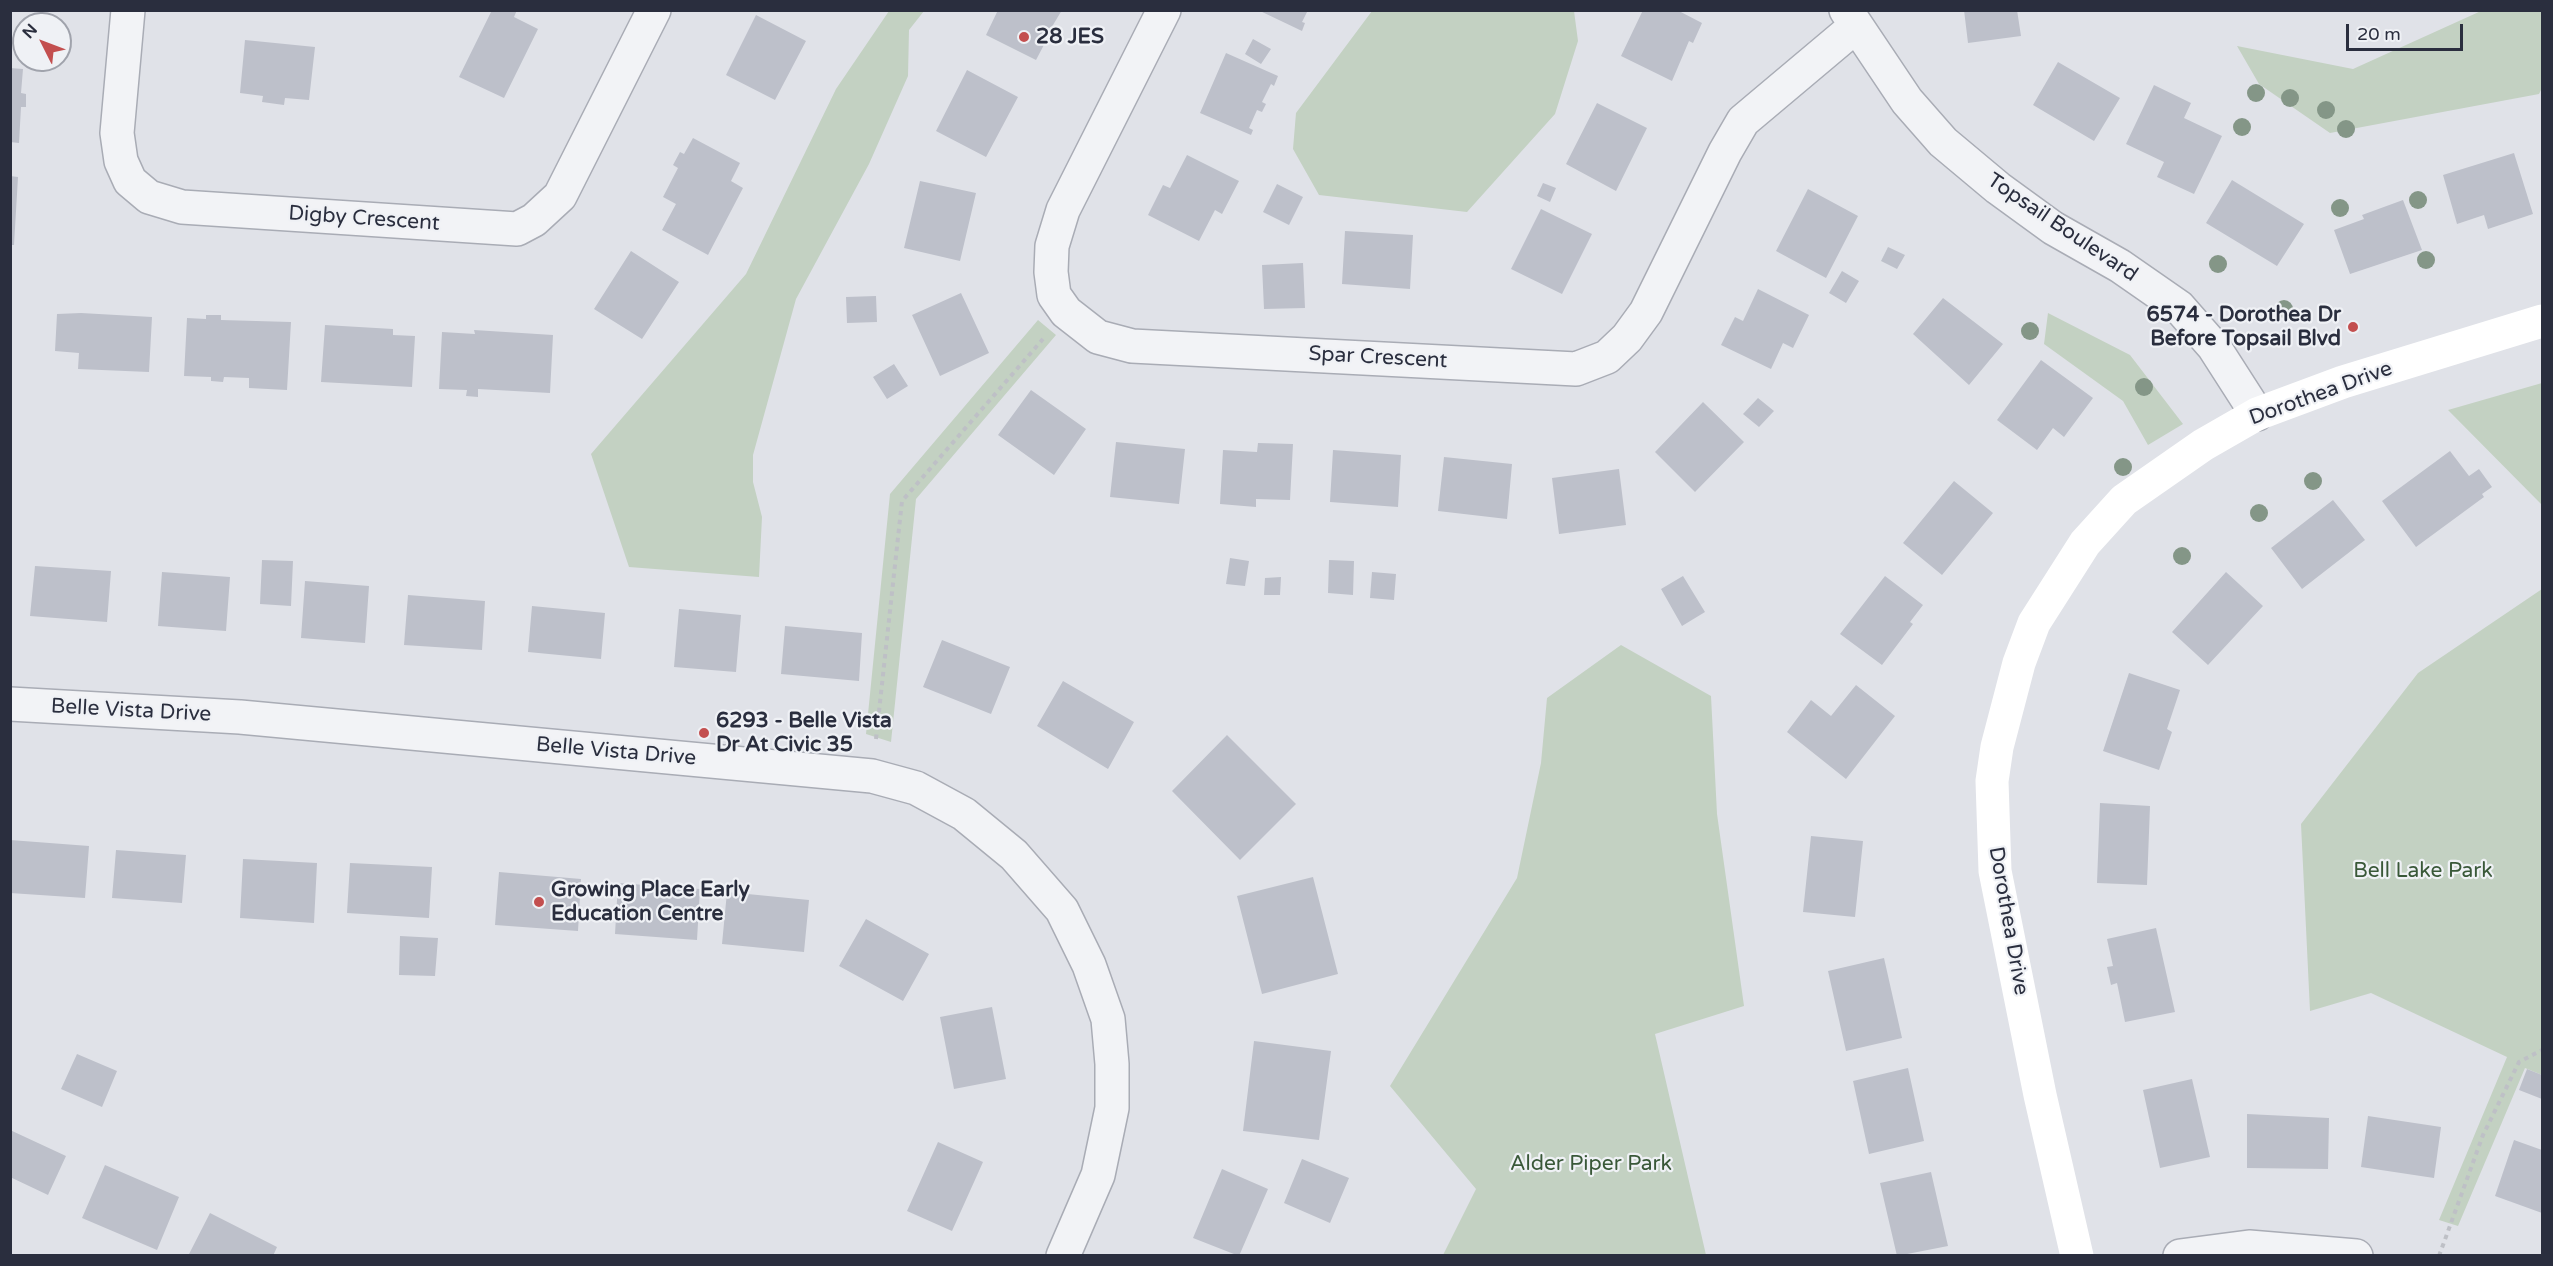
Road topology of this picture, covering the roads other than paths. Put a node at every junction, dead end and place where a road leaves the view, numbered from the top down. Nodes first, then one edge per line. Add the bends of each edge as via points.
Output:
1 (128, 10) edge
2 (654, 10) edge
3 (1164, 10) edge
4 (1851, 18) edge
5 (2542, 321) edge
6 (2257, 414) junction
7 (10, 704) edge
8 (1063, 1256) edge
9 (2077, 1256) edge
10 (2180, 1256) edge
11 (2356, 1256) edge

1 - 2 street, Digby Crescent via 117,132 121,161 130,181 149,197 182,207 517,229 534,220 560,196
3 - 4 street, Spar Crescent via 1063,210 1052,246 1051,272 1054,295 1066,312 1098,337 1132,346 1576,369 1607,357 1646,312 1743,121
4 - 6 street, Topsail Boulevard via 1907,101 1943,142 2054,228 2120,266 2179,307 2214,347
5 - 6 street, Dorothea Drive via 2343,382
6 - 9 street, Dorothea Drive via 2152,478 2124,500 2085,543 2034,623 2002,719 1992,781 1995,871
7 - 8 street, Belle Vista Drive via 240,717 872,776 916,788 964,814 1014,855 1062,910 1089,965 1108,1019 1112,1108 1098,1175
10 - 11 street via 2249,1247

